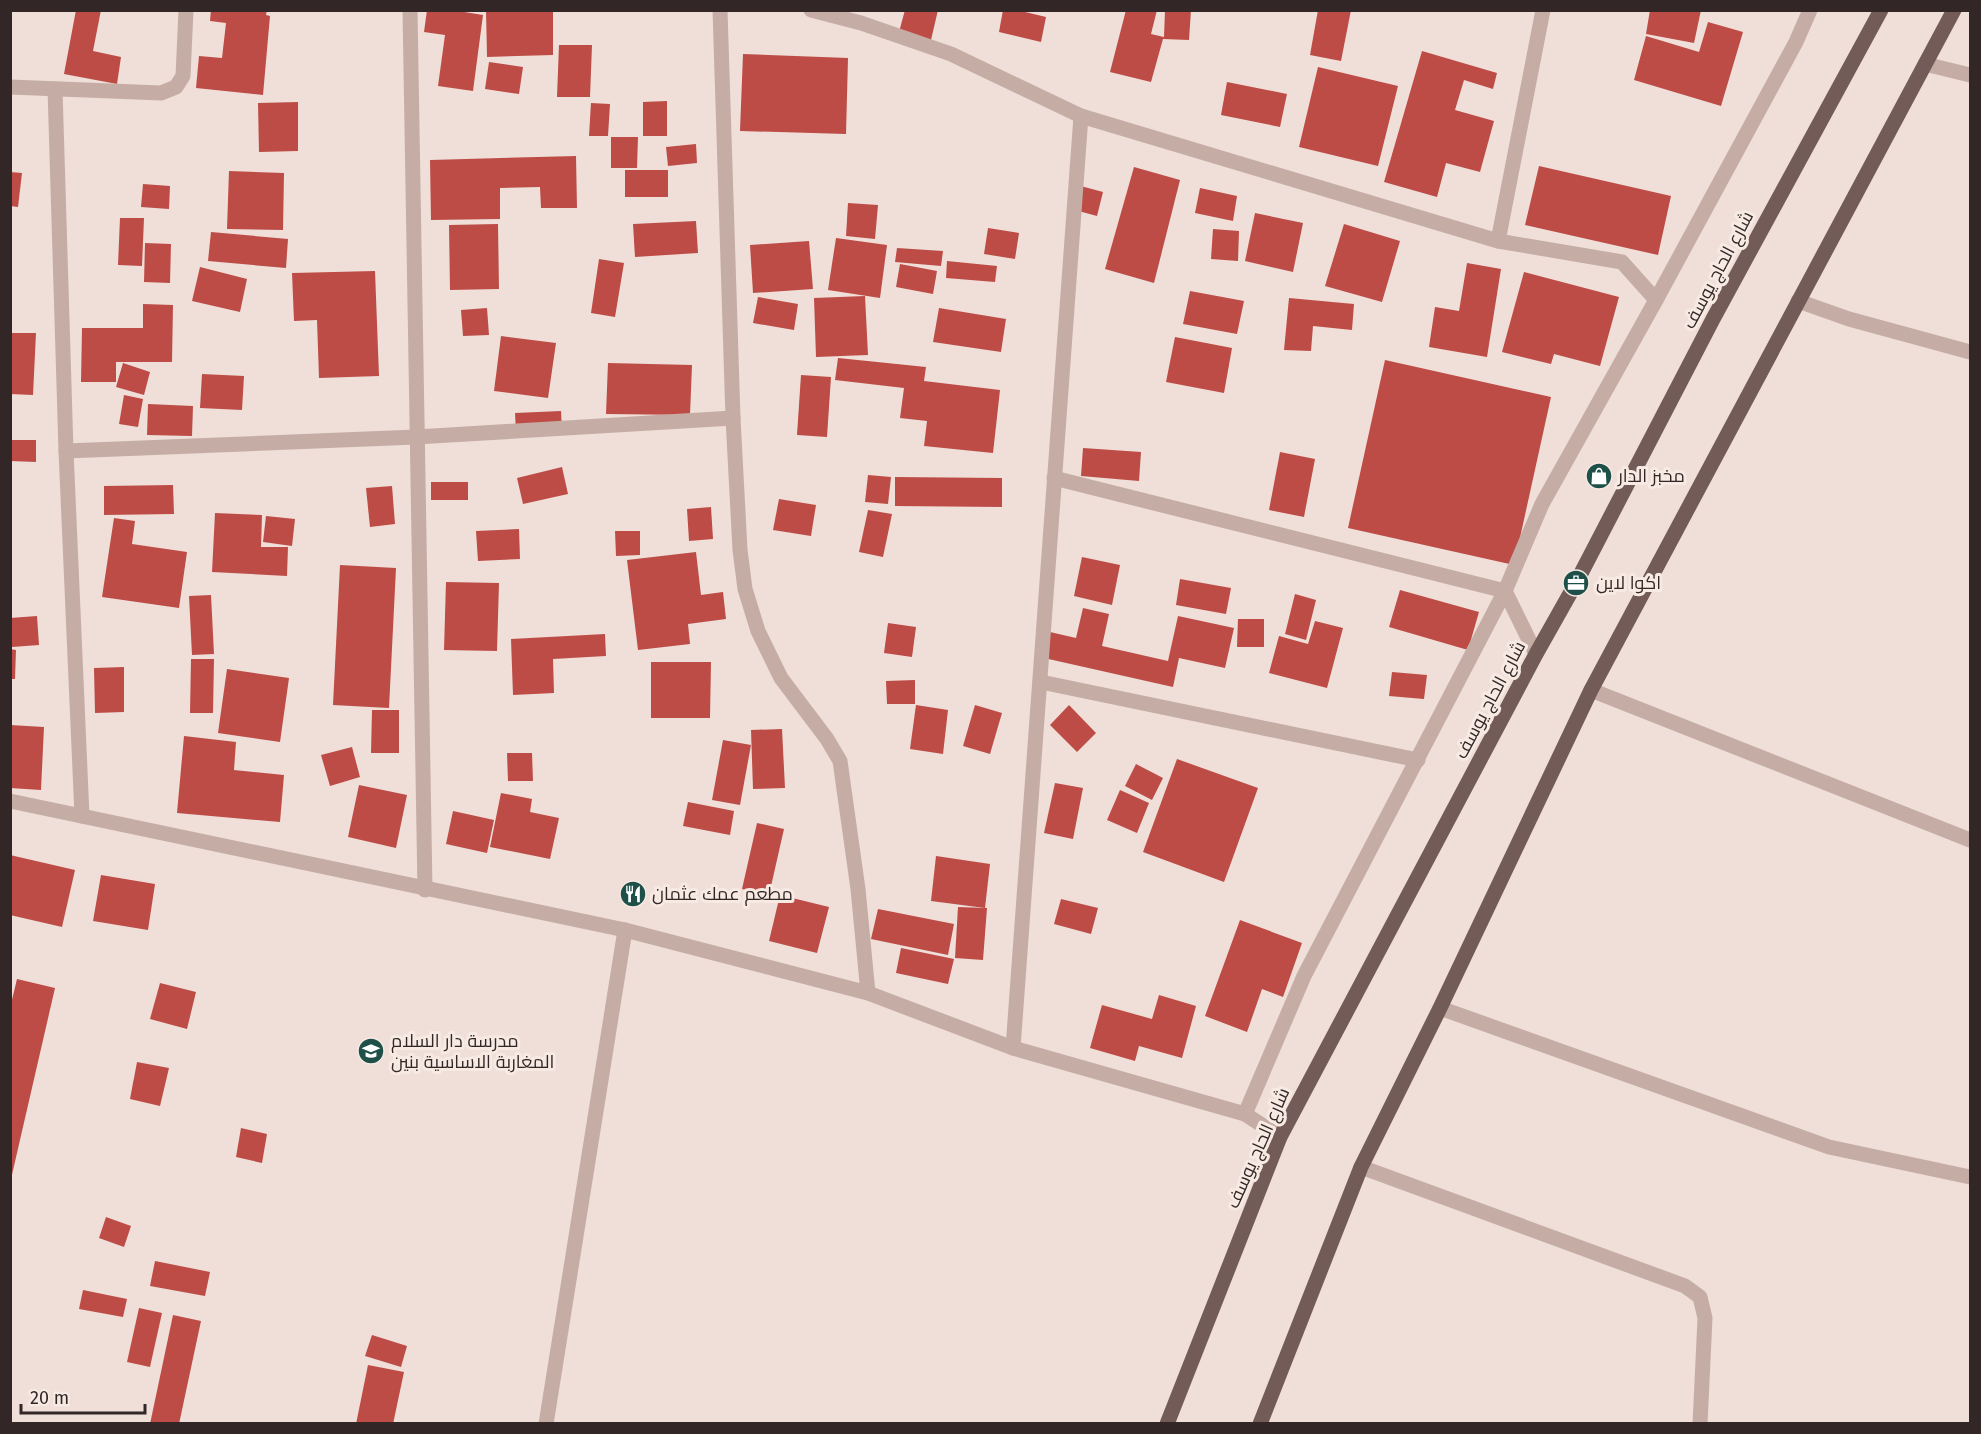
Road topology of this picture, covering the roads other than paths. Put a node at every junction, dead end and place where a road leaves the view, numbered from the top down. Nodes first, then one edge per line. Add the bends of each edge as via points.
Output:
1 (186, 10) edge
2 (410, 10) edge
3 (720, 10) edge
4 (811, 10) edge
5 (1543, 10) edge
6 (1810, 10) edge
7 (1881, 10) edge
8 (1954, 10) edge
9 (1925, 64) junction
10 (1971, 75) edge
11 (10, 87) edge
12 (55, 89) junction
13 (1081, 116) junction
14 (1498, 241) junction
15 (1656, 300) junction
16 (1798, 301) junction
17 (1971, 352) edge
18 (733, 418) junction
19 (416, 436) junction
20 (66, 451) junction
21 (1054, 478) junction
22 (1505, 591) junction
23 (1536, 654) junction
24 (1041, 682) junction
25 (1591, 690) junction
26 (1418, 760) junction
27 (10, 801) edge
28 (82, 816) junction
29 (1971, 840) edge
30 (425, 890) junction
31 (625, 930) junction
32 (868, 993) junction
33 (1440, 1008) junction
34 (1013, 1048) junction
35 (1245, 1114) junction
36 (1280, 1137) junction
37 (1361, 1167) junction
38 (1971, 1177) edge
39 (546, 1424) edge
40 (1167, 1424) edge
41 (1260, 1424) edge
42 (1700, 1424) edge

1 - 12 street via 183,76 176,87 161,93
2 - 19 street
3 - 18 street
4 - 13 street via 951,54
5 - 14 street
6 - 15 street
7 - 23 main road, شارع الحاج يوسف
8 - 9 main road
9 - 10 street
9 - 16 main road
11 - 12 street
12 - 20 street
13 - 14 street
13 - 21 street
14 - 15 street via 1622,262
15 - 22 street via 1542,504
16 - 17 street
16 - 25 main road
18 - 19 street
18 - 32 street via 745,589 758,631 781,678 840,761
19 - 20 street
19 - 30 street
20 - 28 street
21 - 22 street
21 - 24 street
22 - 23 street
22 - 26 street
23 - 36 main road, شارع الحاج يوسف
24 - 26 street
24 - 34 street
25 - 29 street
25 - 33 main road
26 - 35 street via 1304,976
27 - 28 street
28 - 30 street
30 - 31 street
31 - 32 street
31 - 39 street
32 - 34 street
33 - 37 main road
33 - 38 street via 1830,1147
34 - 35 street
35 - 36 street
36 - 40 main road, شارع الحاج يوسف
37 - 41 main road
37 - 42 street via 1685,1286 1700,1297 1705,1318

